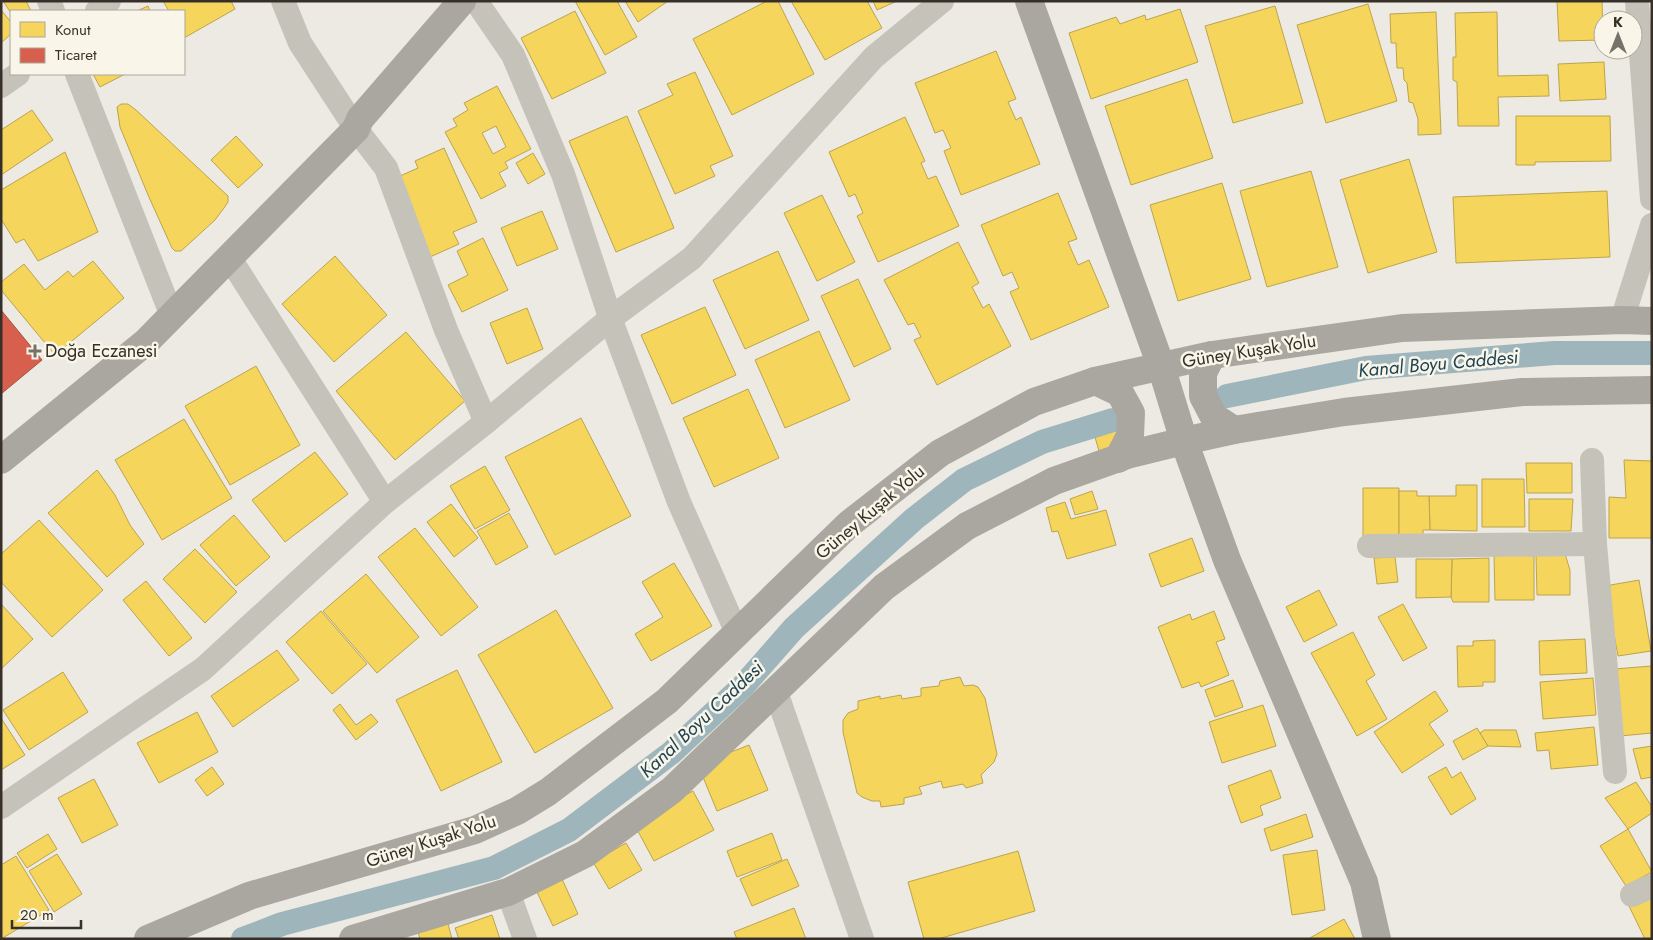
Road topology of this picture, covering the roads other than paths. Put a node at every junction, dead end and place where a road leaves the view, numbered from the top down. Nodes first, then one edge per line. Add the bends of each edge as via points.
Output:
1 (109, 1) edge
2 (283, 1) edge
3 (462, 1) edge
4 (476, 1) edge
5 (942, 1) edge
6 (1030, 1) edge
7 (98, 10) edge
8 (1643, 15) edge
9 (17, 75) edge
10 (77, 75) edge
11 (1, 86) edge
12 (356, 129) junction
13 (1652, 199) edge
14 (1652, 225) edge
15 (229, 257) junction
16 (172, 316) junction
17 (611, 318) junction
18 (1622, 320) junction
19 (1652, 321) edge
20 (1212, 355) junction
21 (1161, 366) junction
22 (1095, 381) junction
23 (1652, 390) edge
24 (486, 422) junction
25 (1234, 430) junction
26 (1184, 441) junction
27 (1118, 459) junction
28 (1, 460) edge
29 (1592, 460) dead end
30 (385, 502) junction
31 (1595, 544) junction
32 (1369, 546) dead end
33 (737, 633) junction
34 (776, 692) junction
35 (1615, 772) dead end
36 (1, 807) edge
37 (508, 892) junction
38 (148, 939) edge
39 (353, 939) edge
40 (525, 939) edge
41 (862, 939) edge
42 (1378, 939) edge

1 - 7 street
2 - 12 street via 300,43
3 - 12 main road via 360,119
4 - 17 street via 513,56 563,174
5 - 17 street via 874,57 692,258
6 - 21 main road
8 - 13 street
9 - 11 street
10 - 16 street
12 - 15 main road
12 - 24 street via 386,168 446,330
14 - 18 street
15 - 16 main road
15 - 30 street
16 - 28 main road via 146,342
17 - 24 street
17 - 33 street via 680,502
18 - 19 main road, Güney Kuşak Yolu
18 - 20 main road, Güney Kuşak Yolu via 1402,328
20 - 21 main road, Güney Kuşak Yolu
20 - 25 main road via 1203,374 1203,396 1214,417
21 - 22 main road, Güney Kuşak Yolu
21 - 26 main road
22 - 27 main road via 1120,393 1131,413 1130,436
22 - 33 main road, Güney Kuşak Yolu via 1034,402 940,453 849,524
23 - 25 main road via 1522,392 1344,412
24 - 30 street
25 - 26 main road
26 - 27 main road
26 - 42 main road via 1227,560 1364,882
27 - 34 main road via 1054,481 967,526 884,587
29 - 31 street
30 - 36 street via 202,669
31 - 32 street
31 - 35 street
33 - 38 main road, Güney Kuşak Yolu via 666,701 548,792 517,811 451,838 249,896
34 - 37 main road via 672,790 586,854
34 - 41 street
37 - 39 main road
37 - 40 street

